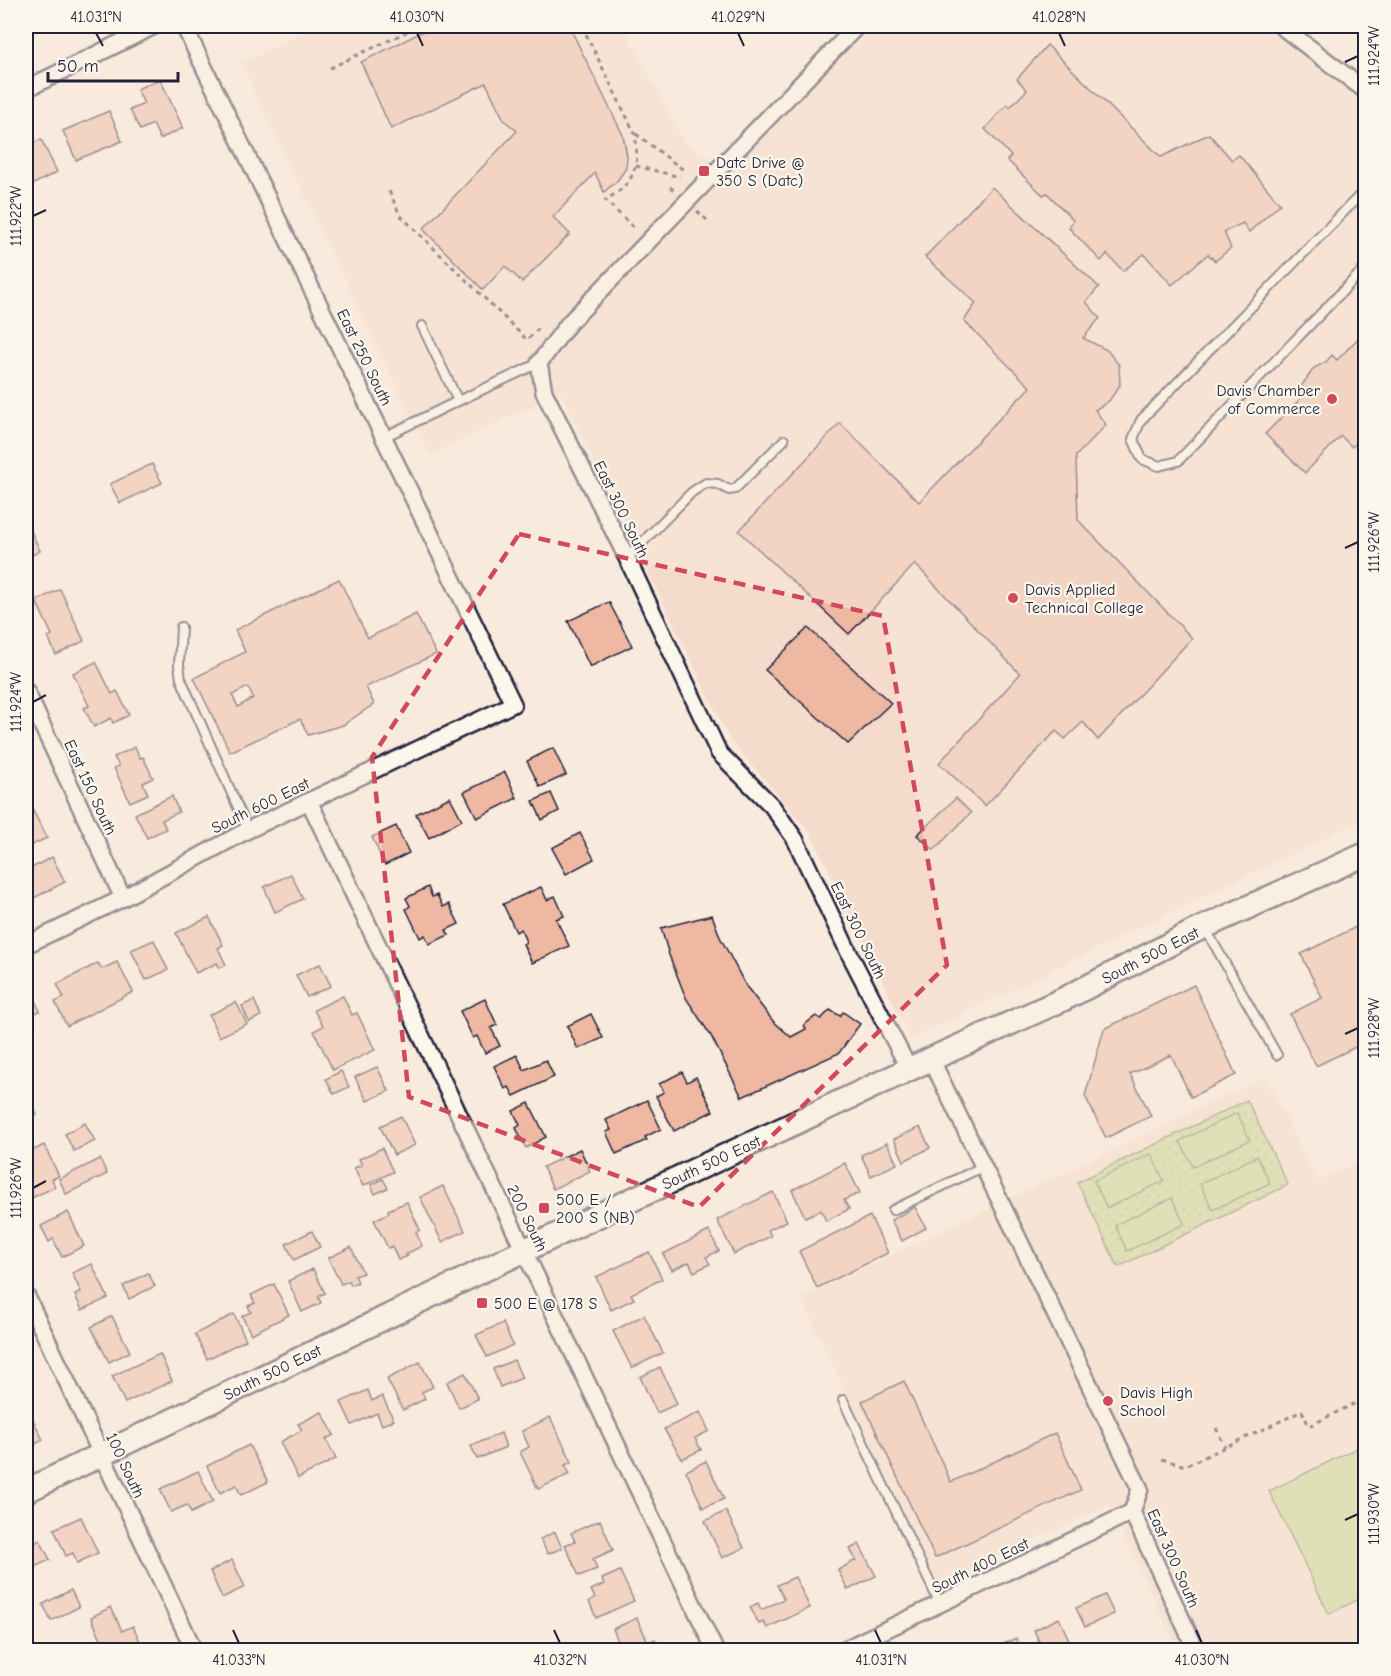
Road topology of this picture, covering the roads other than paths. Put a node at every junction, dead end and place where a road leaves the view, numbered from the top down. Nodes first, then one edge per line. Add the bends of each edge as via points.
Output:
1 (154, 26) edge
2 (184, 26) edge
3 (857, 26) edge
4 (1281, 26) edge
5 (26, 89) edge
6 (1365, 92) edge
7 (1365, 189) edge
8 (1365, 267) edge
9 (422, 326) dead end
10 (538, 363) junction
11 (458, 401) junction
12 (384, 437) junction
13 (784, 440) dead end
14 (627, 558) junction
15 (181, 627) dead end
16 (26, 691) edge
17 (513, 704) joint
18 (309, 801) junction
19 (248, 830) junction
20 (1365, 854) edge
21 (123, 898) junction
22 (1205, 927) junction
23 (26, 945) edge
24 (1277, 1055) dead end
25 (931, 1059) junction
26 (909, 1069) junction
27 (982, 1167) junction
28 (893, 1210) dead end
29 (524, 1251) junction
30 (26, 1295) edge
31 (843, 1400) dead end
32 (101, 1454) junction
33 (26, 1491) edge
34 (1132, 1512) junction
35 (940, 1604) junction
36 (194, 1650) edge
37 (714, 1650) edge
38 (843, 1650) edge
39 (1196, 1650) edge

1 - 5 street
2 - 12 street, East 250 South
3 - 10 street via 569,323
4 - 6 street
7 - 8 lane via 1141,420 1133,439 1142,459 1159,466 1178,461
9 - 11 lane
10 - 11 lane
10 - 14 street, East 300 South via 544,392
11 - 12 lane
12 - 17 street, East 250 South
13 - 14 lane via 735,489 705,483 692,492
14 - 26 street, East 300 South via 719,753 772,806 795,839
15 - 19 lane via 181,679
16 - 21 street, East 150 South
17 - 18 street, South 600 East
18 - 19 street, South 600 East
18 - 29 street, 200 South
19 - 21 street, South 600 East
20 - 22 street, South 500 East
21 - 23 street, South 600 East
22 - 24 lane
22 - 25 street, South 500 East via 1064,999
25 - 26 street, South 500 East
25 - 27 street, East 300 South
26 - 29 street, South 500 East
27 - 28 lane
27 - 34 street, East 300 South via 1140,1489
29 - 32 street, South 500 East
29 - 37 street, 200 South
30 - 32 street, 100 South
31 - 35 lane
32 - 33 street, South 500 East
32 - 36 street, 100 South
34 - 35 street, South 400 East
34 - 39 street, East 300 South
35 - 38 street, South 400 East

